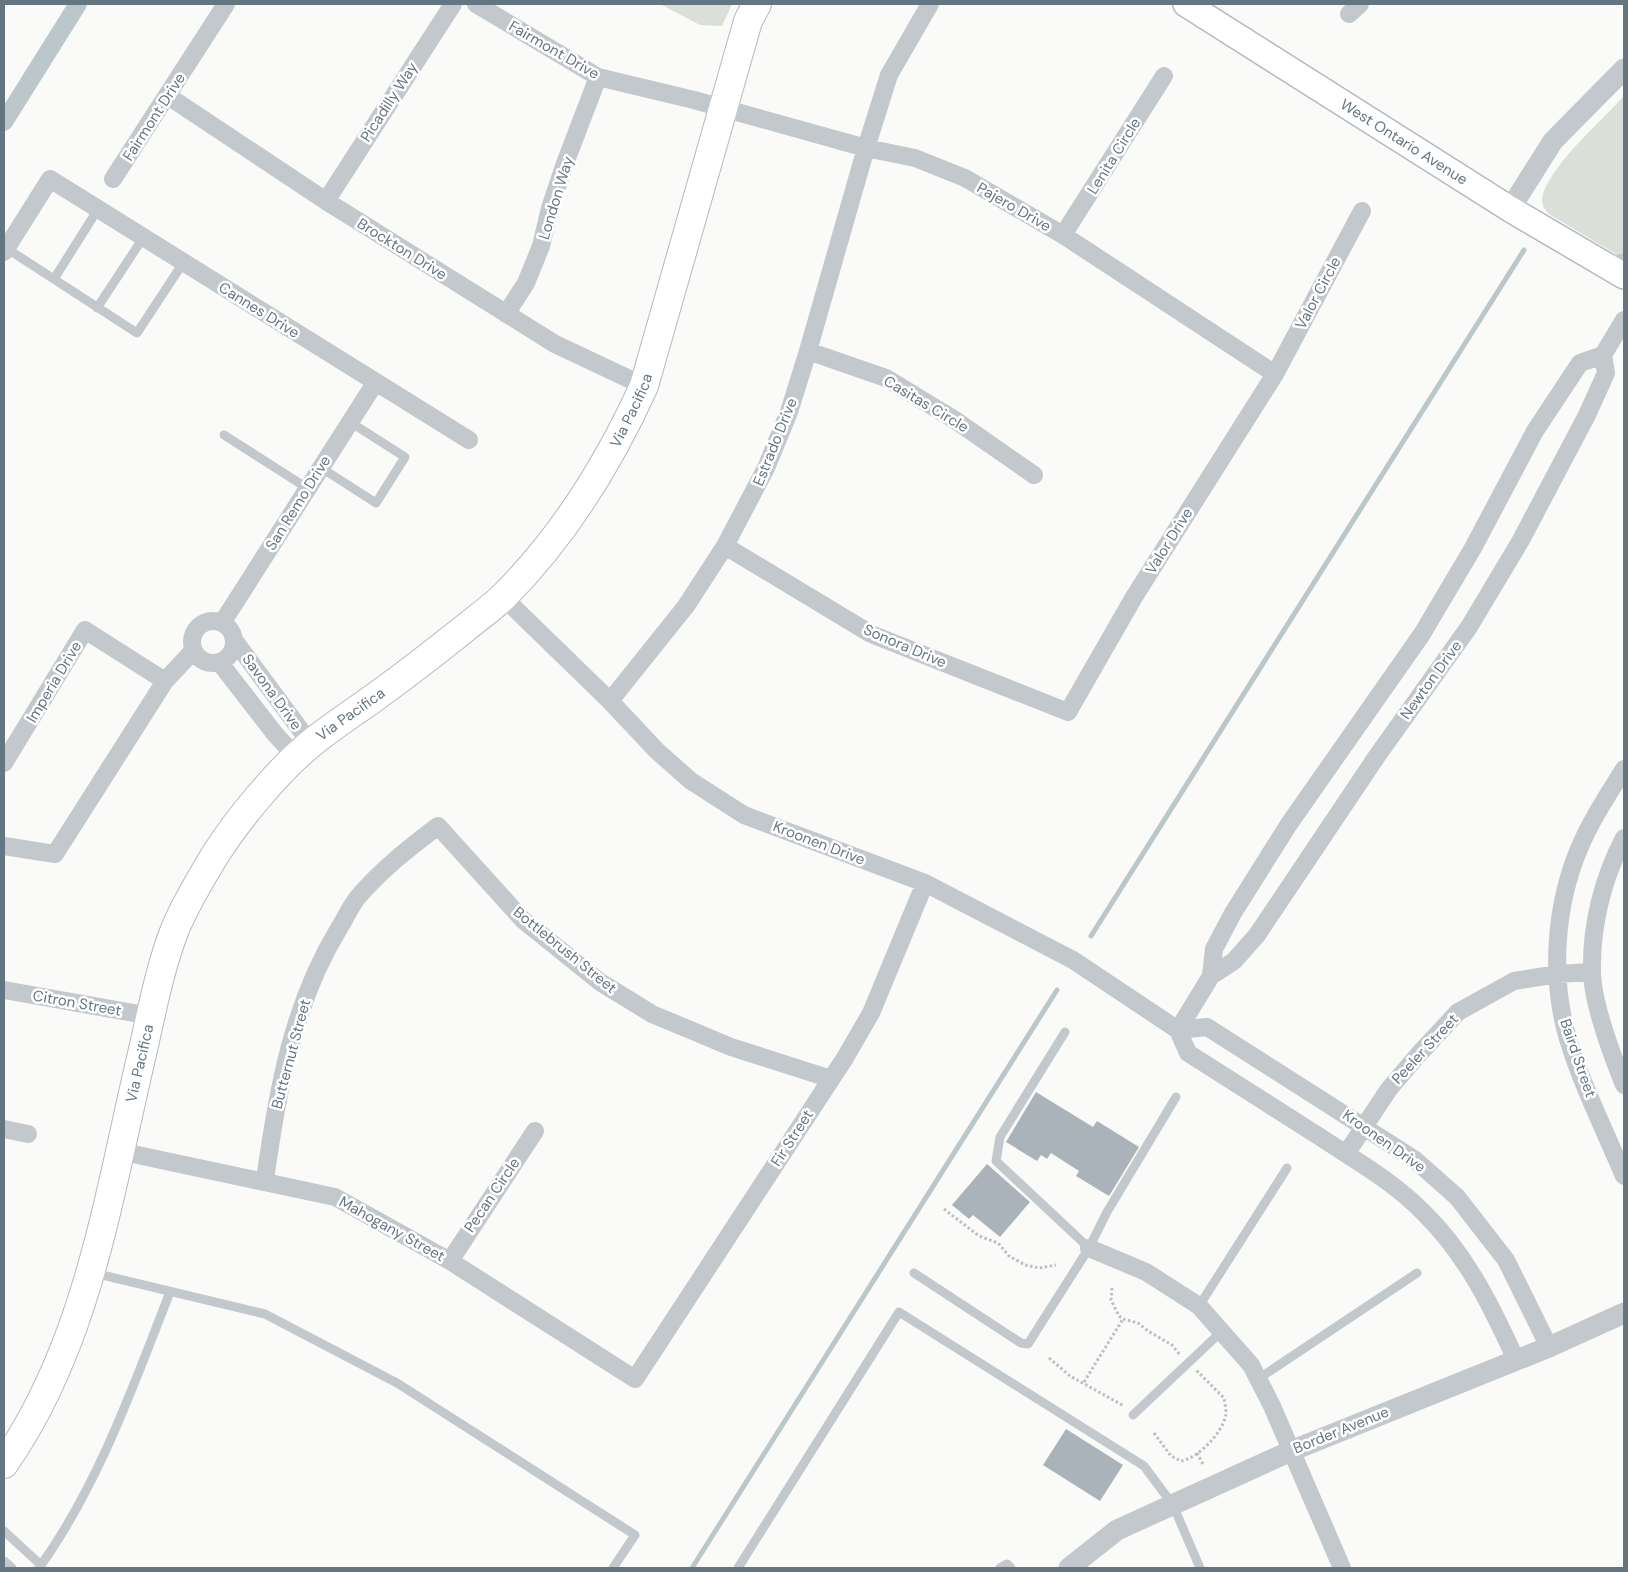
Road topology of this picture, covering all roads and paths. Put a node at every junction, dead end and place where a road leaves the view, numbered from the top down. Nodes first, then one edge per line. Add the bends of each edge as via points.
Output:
1 (226, 4) edge
2 (453, 4) edge
3 (476, 4) edge
4 (757, 4) edge
5 (930, 4) edge
6 (1186, 4) edge
7 (1624, 69) edge
8 (1164, 76) dead end
9 (598, 77) junction
10 (168, 96) junction
11 (723, 108) junction
12 (866, 148) junction
13 (113, 179) dead end
14 (326, 201) junction
15 (98, 209) junction
16 (1510, 209) junction
17 (1362, 211) dead end
18 (1063, 235) junction
19 (144, 238) junction
20 (5, 250) edge
21 (1624, 258) edge
22 (1600, 262) junction
23 (183, 263) junction
24 (1624, 276) edge
25 (54, 279) junction
26 (97, 308) junction
27 (506, 314) junction
28 (1624, 320) edge
29 (808, 351) junction
30 (1603, 355) junction
31 (1274, 374) junction
32 (375, 383) junction
33 (644, 386) junction
34 (350, 422) junction
35 (224, 434) dead end
36 (468, 440) dead end
37 (320, 467) junction
38 (1034, 475) dead end
39 (307, 488) junction
40 (725, 546) junction
41 (503, 597) junction
42 (222, 623) junction
43 (234, 640) junction
44 (193, 651) junction
45 (220, 663) junction
46 (165, 681) junction
47 (610, 701) junction
48 (1068, 712) joint
49 (303, 750) junction
50 (4, 764) edge
51 (1624, 770) edge
52 (438, 826) joint
53 (1624, 838) edge
54 (4, 846) edge
55 (925, 883) junction
56 (1592, 972) junction
57 (1558, 974) junction
58 (1211, 976) junction
59 (4, 990) edge
60 (151, 1016) junction
61 (1178, 1030) junction
62 (1065, 1032) dead end
63 (831, 1079) junction
64 (1624, 1085) edge
65 (1176, 1097) dead end
66 (1365, 1126) junction
67 (4, 1129) edge
68 (535, 1130) dead end
69 (28, 1134) dead end
70 (119, 1151) junction
71 (1346, 1154) junction
72 (1287, 1168) dead end
73 (1624, 1176) edge
74 (265, 1180) junction
75 (944, 1209) dead end
76 (1089, 1248) junction
77 (450, 1260) junction
78 (1056, 1265) dead end
79 (92, 1272) junction
80 (914, 1273) dead end
81 (1417, 1273) dead end
82 (1112, 1288) dead end
83 (170, 1292) junction
84 (1199, 1306) junction
85 (1624, 1313) edge
86 (1123, 1319) junction
87 (1222, 1331) junction
88 (1549, 1347) junction
89 (1180, 1355) dead end
90 (1049, 1358) dead end
91 (1516, 1360) junction
92 (1195, 1370) dead end
93 (635, 1379) joint
94 (1258, 1379) junction
95 (1084, 1382) junction
96 (1124, 1406) dead end
97 (1133, 1415) dead end
98 (1154, 1433) dead end
99 (1291, 1450) junction
100 (1197, 1453) junction
101 (4, 1464) edge
102 (1204, 1466) dead end
103 (1173, 1504) junction
104 (4, 1531) edge
105 (4, 1561) edge
106 (40, 1566) edge
107 (12, 1568) edge
108 (613, 1568) edge
109 (738, 1568) edge
110 (1000, 1568) edge
111 (1011, 1568) edge
112 (1069, 1568) edge
113 (1200, 1568) edge
114 (1342, 1568) edge

1 - 10 street, Fairmont Drive
2 - 14 street, Picadilly Way
3 - 9 street, Fairmont Drive
4 - 11 main road, Via Pacifica via 748,21
5 - 12 street, Estrado Drive via 889,75
6 - 16 main road, West Ontario Avenue
7 - 16 street via 1553,141
8 - 18 street, Lenita Circle
9 - 11 street, Fairmont Drive
9 - 27 street, London Way via 564,166 541,246 529,276
10 - 13 street, Fairmont Drive
10 - 14 street, Brockton Drive
11 - 12 street, Pajero Drive
11 - 33 main road, Via Pacifica
12 - 18 street, Pajero Drive via 915,158 965,178
12 - 29 street, Estrado Drive
14 - 27 street, Brockton Drive
15 - 19 street, Cannes Drive
15 - 20 street, Cannes Drive via 50,179
15 - 25 lane
16 - 22 main road, West Ontario Avenue
17 - 31 street, Valor Circle
18 - 31 street, Pajero Drive
19 - 23 street, Cannes Drive
19 - 26 lane
20 - 25 lane
21 - 22 lane
22 - 24 main road, West Ontario Avenue
23 - 26 lane via 137,333
23 - 32 street, Cannes Drive
25 - 26 lane
27 - 33 street, Brockton Drive via 555,344
28 - 30 street
29 - 38 street, Casitas Circle via 886,378 955,420
29 - 40 street, Estrado Drive via 766,468
30 - 58 street, Newton Drive via 1606,373 1587,415 1521,540 1469,626 1257,935 1234,961
30 - 58 street, Newton Drive via 1580,363 1535,431 1473,548 1422,634 1289,824 1233,913 1214,949
31 - 48 street, Valor Drive via 1134,597
32 - 34 street, San Remo Drive
32 - 36 street, Cannes Drive
33 - 41 main road, Via Pacifica via 601,473 559,534
34 - 37 street, San Remo Drive
34 - 37 lane via 405,457 376,503
35 - 39 lane
37 - 39 street, San Remo Drive
39 - 42 street, San Remo Drive
40 - 47 street, Estrado Drive via 686,606
40 - 48 street, Sonora Drive via 871,634
41 - 47 street, Kroonen Drive
41 - 49 main road, Via Pacifica via 416,668
42 - 43 street
42 - 44 street via 207,622 195,630 191,644
43 - 45 street via 231,654
43 - 49 street, Savona Drive
44 - 45 street via 204,662
44 - 46 street
45 - 49 street, Savona Drive via 275,734
46 - 50 street, Imperia Drive via 85,630
46 - 54 street via 55,854
47 - 55 street, Kroonen Drive via 657,751 691,781 744,815
49 - 60 main road, Via Pacifica via 242,818 191,896 164,961
51 - 57 street, Baird Street via 1590,826 1566,887 1560,921
52 - 63 street, Bottlebrush Street via 523,920 600,982 652,1014 713,1039
52 - 74 street, Butternut Street via 394,859 357,898 330,943 305,996 289,1048
53 - 56 street via 1601,895 1594,928
55 - 61 street, Kroonen Drive via 1073,960
55 - 63 street, Fir Street via 872,1013
56 - 57 street, Peeler Street
56 - 64 street via 1603,1028
57 - 66 street, Peeler Street via 1514,982 1458,1012 1395,1082
57 - 73 street, Baird Street via 1568,1038
58 - 61 street, Newton Drive
59 - 60 street, Citron Street
60 - 70 main road, Via Pacifica
61 - 66 street, Kroonen Drive via 1207,1027
61 - 71 street, Kroonen Drive via 1188,1053
62 - 76 lane via 1000,1137 996,1162
63 - 93 street, Fir Street
65 - 76 lane via 1106,1212
66 - 71 street, Peeler Street
66 - 88 street, Kroonen Drive via 1414,1159 1480,1224 1506,1260
67 - 69 street
68 - 77 street, Pecan Circle
70 - 74 street, Mahogany Street
70 - 79 main road, Via Pacifica
71 - 91 street, Kroonen Drive via 1386,1180 1424,1212 1452,1245 1476,1279
72 - 84 lane
74 - 77 street, Mahogany Street via 336,1197
75 - 78 path via 979,1236 998,1243 1009,1256 1025,1265 1039,1268
76 - 80 lane via 1028,1344 1021,1343
76 - 84 street via 1146,1272
77 - 93 street, Mahogany Street
79 - 83 lane
79 - 101 main road, Via Pacifica via 55,1376
81 - 94 lane
82 - 86 path via 1111,1300
83 - 106 lane via 120,1419 61,1537
83 - 108 lane via 266,1314 397,1383 635,1535
84 - 87 street
85 - 88 street, Border Avenue
86 - 89 path via 1138,1323 1172,1345
86 - 95 path
87 - 94 street via 1251,1365
87 - 97 lane
88 - 91 street, Border Avenue
90 - 95 path via 1070,1376
91 - 99 street, Border Avenue
92 - 100 path via 1219,1392 1226,1405 1226,1414 1219,1429
94 - 99 street
95 - 96 path
98 - 100 path via 1176,1460 1187,1460
99 - 103 street, Border Avenue
99 - 114 street
100 - 102 path
103 - 109 lane via 1144,1466 899,1312
103 - 112 street, Border Avenue via 1117,1530
103 - 113 lane
104 - 106 lane
105 - 107 lane
110 - 111 lane via 1008,1564

